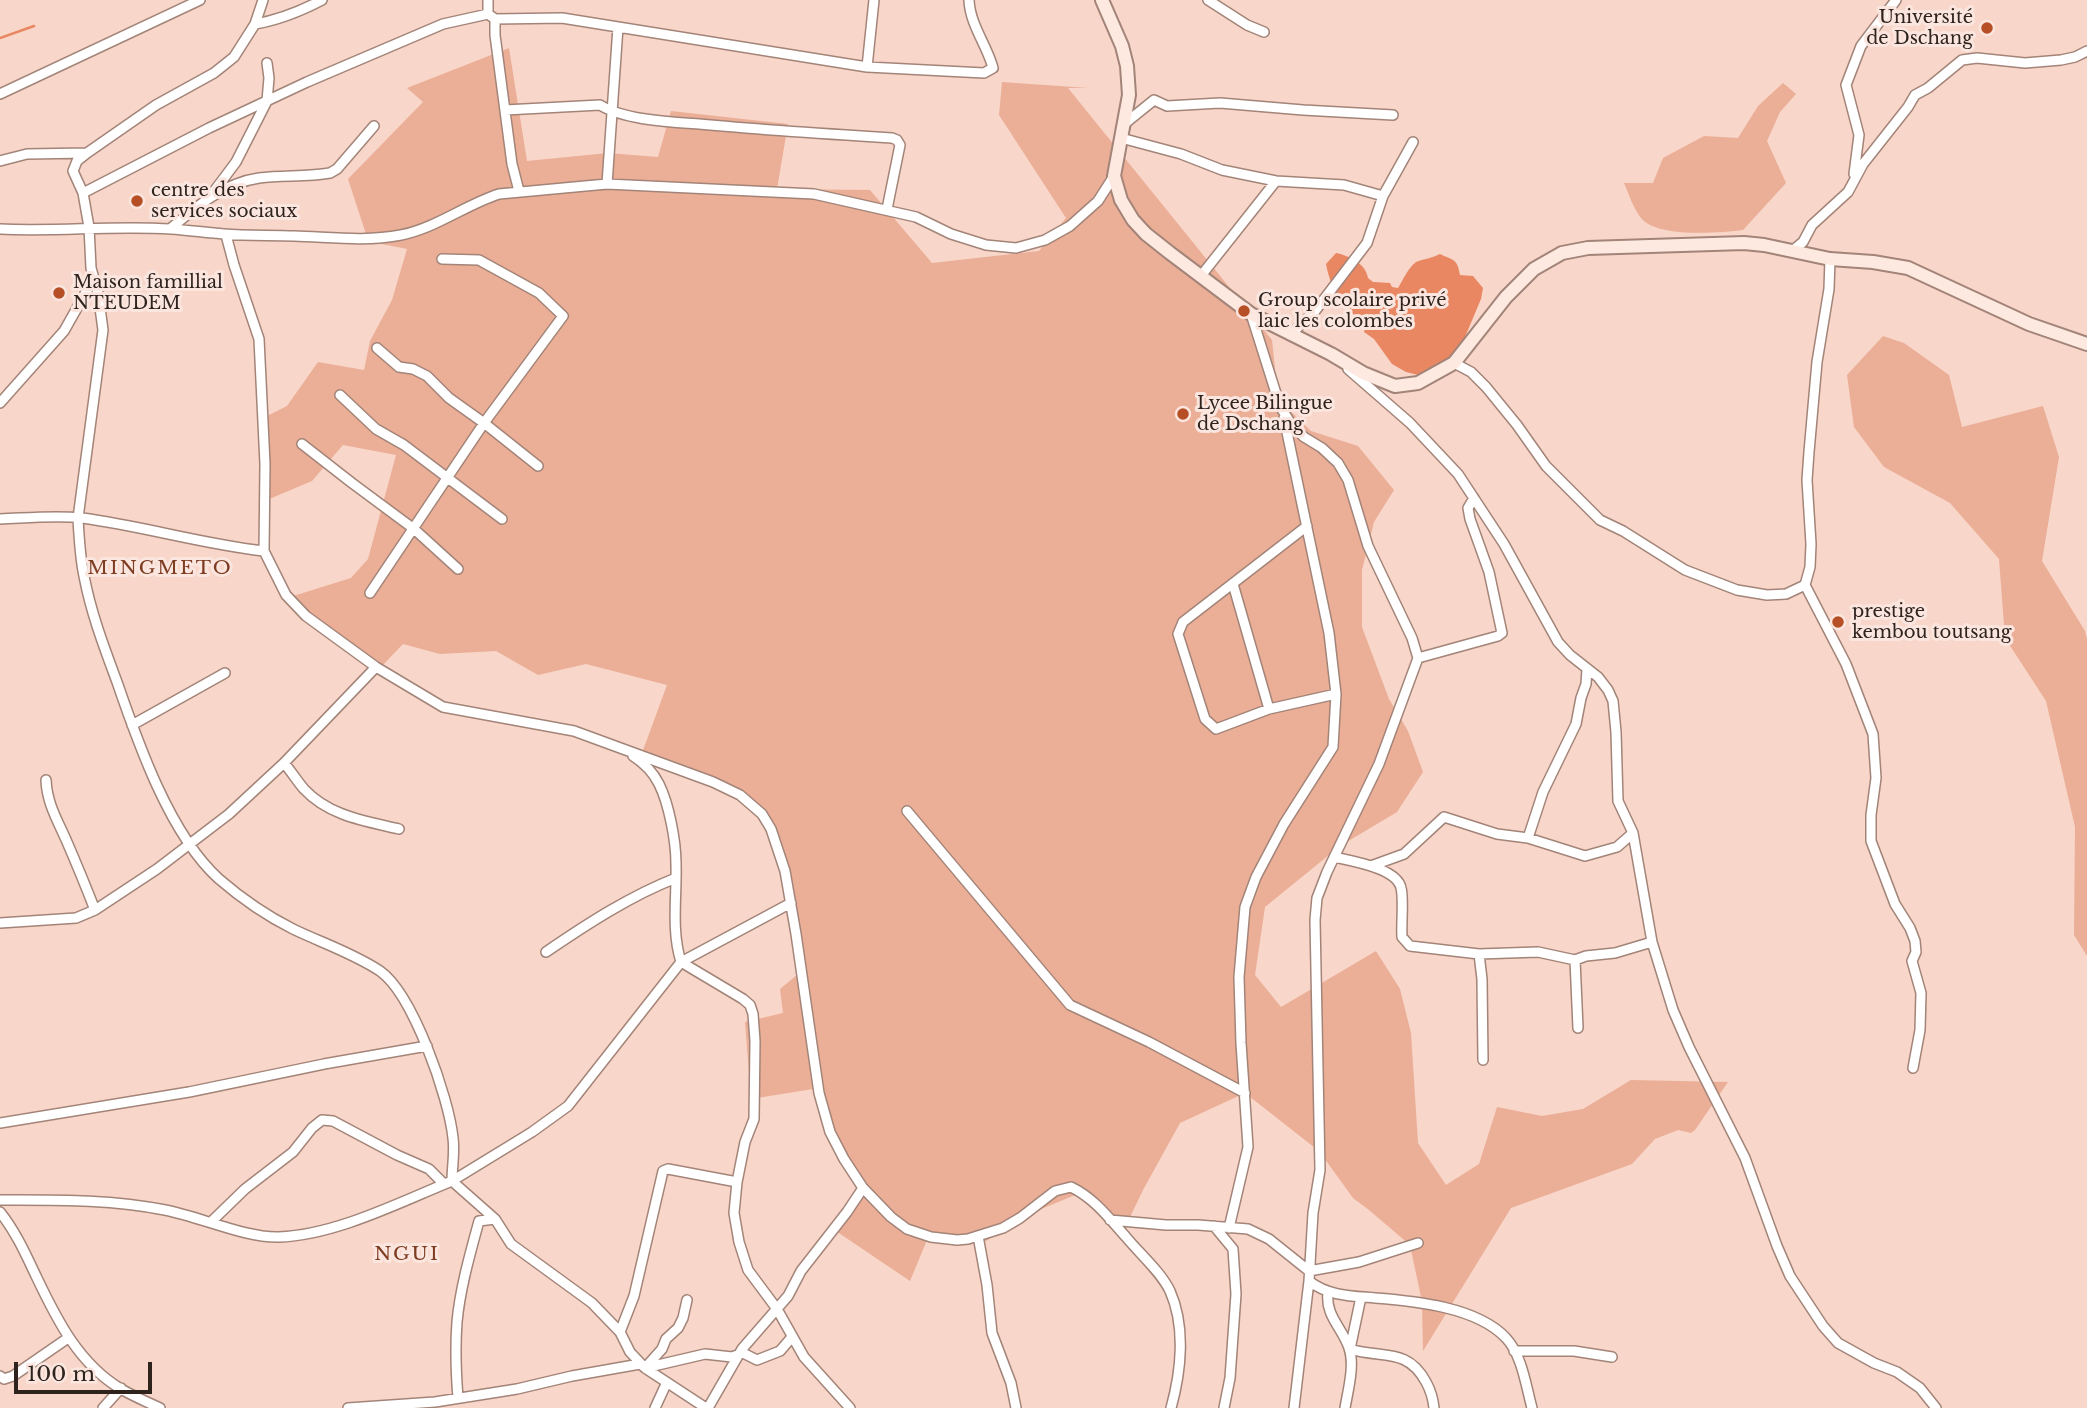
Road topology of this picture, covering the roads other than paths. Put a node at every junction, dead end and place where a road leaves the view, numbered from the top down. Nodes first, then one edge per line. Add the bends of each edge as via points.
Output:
1 (200, 0) edge
2 (263, 0) edge
3 (322, 0) edge
4 (488, 0) edge
5 (874, 0) edge
6 (969, 0) edge
7 (1102, 0) edge
8 (1208, 0) edge
9 (1896, 0) edge
10 (491, 16) junction
11 (255, 24) junction
12 (618, 27) junction
13 (1264, 32) dead end
14 (2087, 51) edge
15 (267, 63) dead end
16 (867, 67) junction
17 (0, 94) edge
18 (267, 100) junction
19 (505, 110) junction
20 (612, 113) junction
21 (1393, 116) dead end
22 (374, 126) dead end
23 (1122, 131) junction
24 (1413, 142) dead end
25 (87, 153) junction
26 (0, 161) edge
27 (1114, 176) junction
28 (1853, 179) junction
29 (1276, 181) junction
30 (607, 184) junction
31 (519, 191) junction
32 (83, 193) junction
33 (1383, 196) junction
34 (209, 199) junction
35 (887, 209) junction
36 (89, 227) junction
37 (0, 229) edge
38 (170, 229) junction
39 (226, 234) junction
40 (1792, 251) junction
41 (442, 258) dead end
42 (1830, 260) junction
43 (1200, 276) junction
44 (94, 278) junction
45 (1251, 314) junction
46 (1290, 335) junction
47 (2087, 344) edge
48 (377, 348) dead end
49 (1331, 354) junction
50 (1454, 363) junction
51 (340, 395) dead end
52 (0, 403) edge
53 (1280, 406) junction
54 (484, 423) junction
55 (302, 444) dead end
56 (538, 466) dead end
57 (448, 476) junction
58 (1474, 498) junction
59 (78, 518) junction
60 (0, 519) edge
61 (502, 519) dead end
62 (1307, 526) junction
63 (414, 528) junction
64 (264, 551) junction
65 (458, 569) dead end
66 (1233, 584) junction
67 (1805, 585) junction
68 (370, 593) dead end
69 (1418, 658) junction
70 (376, 667) junction
71 (1587, 669) junction
72 (225, 673) dead end
73 (1336, 694) junction
74 (1269, 709) junction
75 (132, 726) junction
76 (623, 749) junction
77 (284, 763) junction
78 (46, 780) dead end
79 (906, 811) dead end
80 (399, 829) dead end
81 (1633, 833) junction
82 (1528, 838) junction
83 (190, 844) junction
84 (1334, 858) junction
85 (1371, 866) junction
86 (676, 878) junction
87 (790, 904) junction
88 (95, 910) junction
89 (0, 923) edge
90 (1652, 942) junction
91 (546, 952) dead end
92 (1479, 954) junction
93 (1575, 960) junction
94 (681, 962) junction
95 (1578, 1028) dead end
96 (427, 1046) junction
97 (1483, 1060) dead end
98 (1913, 1068) dead end
99 (1245, 1093) junction
100 (0, 1123) edge
101 (448, 1182) junction
102 (737, 1182) junction
103 (863, 1188) junction
104 (0, 1200) edge
105 (0, 1212) edge
106 (495, 1219) junction
107 (1110, 1220) junction
108 (211, 1222) junction
109 (1213, 1226) junction
110 (1229, 1228) junction
111 (978, 1236) junction
112 (1418, 1243) dead end
113 (1309, 1276) junction
114 (1328, 1292) junction
115 (1361, 1297) junction
116 (687, 1300) dead end
117 (777, 1309) junction
118 (620, 1332) junction
119 (792, 1337) junction
120 (68, 1338) junction
121 (1350, 1349) junction
122 (1514, 1351) junction
123 (738, 1356) junction
124 (1612, 1357) dead end
125 (645, 1368) junction
126 (0, 1376) edge
127 (666, 1384) junction
128 (121, 1388) junction
129 (458, 1398) junction
130 (103, 1408) edge
131 (160, 1408) edge
132 (348, 1408) edge
133 (655, 1408) edge
134 (707, 1408) edge
135 (850, 1408) edge
136 (1016, 1408) edge
137 (1171, 1408) edge
138 (1224, 1408) edge
139 (1294, 1408) edge
140 (1345, 1408) edge
141 (1434, 1408) edge
142 (1532, 1408) edge
143 (1936, 1408) edge

1 - 17 street
2 - 11 street
3 - 11 street
4 - 10 street
5 - 16 street
6 - 16 street via 993,68 984,73
7 - 23 street via 1127,66 1129,95
8 - 13 street
9 - 28 street via 1861,46 1846,85 1859,135
10 - 12 street via 562,18
10 - 18 street via 443,24
10 - 19 street
11 - 25 street via 234,57 214,73 156,105
12 - 16 street
12 - 20 street
14 - 28 street via 2061,60 2025,63 1962,60 1915,95
15 - 18 street
18 - 32 street
18 - 34 street via 236,162
19 - 20 street via 600,105
19 - 31 street
20 - 30 street
20 - 35 street via 778,132 892,138 900,145
21 - 23 street via 1220,103 1167,106 1154,100
22 - 34 street via 330,173 256,178
23 - 27 street
23 - 29 street via 1222,170
24 - 33 street
25 - 26 street via 27,154
25 - 32 street via 72,171
27 - 35 street via 1098,201 1070,226 1045,240 1016,248 986,245
27 - 43 street via 1133,220
28 - 40 street via 1848,192
29 - 33 street via 1344,186
29 - 43 street
30 - 31 street
30 - 35 street via 814,194
31 - 39 street via 483,199 404,234 378,238
32 - 36 street
33 - 46 street via 1367,243 1315,311
34 - 38 street
36 - 37 street
36 - 38 street
36 - 44 street
38 - 39 street
39 - 64 street via 259,339
40 - 42 street
40 - 50 street via 1710,243 1562,253 1534,269 1506,297
41 - 54 street via 479,260 539,293 562,316
42 - 47 street via 1909,268 2029,324
42 - 67 street via 1809,452 1811,544
43 - 45 street
44 - 52 street via 64,331
44 - 59 street via 103,330
45 - 46 street
45 - 53 street
46 - 49 street
48 - 54 street via 400,367 427,376
49 - 50 street via 1395,386 1418,383
49 - 58 street via 1426,438
50 - 67 street via 1472,372 1486,387 1546,467 1600,520 1685,570 1737,590 1786,594
51 - 57 street via 376,429
53 - 62 street
53 - 69 street via 1297,430 1338,463 1348,480 1368,546
54 - 56 street
54 - 57 street
55 - 63 street
57 - 61 street
57 - 63 street
58 - 69 street via 1468,508 1470,519 1489,572 1502,633
58 - 71 street via 1558,642
59 - 60 street
59 - 64 street
59 - 75 street via 79,547 94,618
62 - 66 street
62 - 73 street
63 - 65 street
63 - 68 street
64 - 70 street via 286,595 306,616
66 - 74 street
66 - 74 street via 1183,622 1178,634 1209,725 1216,729
67 - 98 street via 1846,664 1873,734 1876,778 1871,841 1915,941 1912,961 1921,993
69 - 84 street via 1379,764
70 - 76 street via 443,707 574,731
70 - 77 street
71 - 81 street via 1598,677 1612,701 1618,801
71 - 82 street via 1576,724 1543,792
72 - 75 street
73 - 74 street
73 - 99 street via 1333,747 1284,824 1245,907 1239,977
75 - 83 street
76 - 86 street via 645,764 659,783 669,816
76 - 87 street via 740,794 762,814 785,872
77 - 80 street via 304,789 328,809
77 - 83 street
78 - 88 street via 54,816
79 - 99 street via 1070,1005
81 - 82 street via 1617,847 1585,856
81 - 90 street
82 - 85 street via 1497,834 1444,817 1404,854
83 - 88 street
83 - 96 street via 218,878 262,912 382,972 397,988
84 - 85 street
84 - 113 street via 1317,898 1315,920 1320,1170
85 - 92 street via 1394,877 1401,886 1402,937 1410,946
86 - 91 street via 620,905
86 - 94 street via 674,926
87 - 94 street
87 - 103 street via 819,1093 830,1132
88 - 89 street via 76,918
90 - 93 street
90 - 143 street via 1683,1035 1745,1158 1796,1285 1838,1343 1897,1372 1920,1388
92 - 93 street via 1538,952
92 - 97 street
93 - 95 street
94 - 101 street via 568,1106
94 - 102 street via 743,999 753,1014 754,1119
96 - 100 street
96 - 101 street via 453,1139
99 - 110 street via 1248,1147
101 - 106 street
101 - 108 street via 304,1234 262,1236
101 - 108 street via 333,1121 322,1121
102 - 117 street via 734,1213 743,1257
102 - 118 street via 663,1171 634,1296
103 - 111 street via 907,1230 957,1240
103 - 117 street
104 - 108 street via 119,1203
105 - 120 street
106 - 118 street via 511,1244 592,1303
106 - 129 street via 479,1222 470,1251 457,1321
107 - 109 street
107 - 111 street via 1086,1194 1070,1187 1055,1191 1003,1228
107 - 137 street via 1170,1290 1180,1322 1178,1380
109 - 110 street
109 - 138 street via 1233,1249 1236,1294
110 - 113 street via 1248,1229 1269,1239
111 - 136 street via 992,1333
112 - 113 street
113 - 114 street
113 - 139 street
114 - 115 street
114 - 121 street via 1332,1318
115 - 121 street
115 - 122 street via 1416,1301 1459,1311 1492,1326
116 - 125 street via 678,1328
117 - 119 street
117 - 123 street
118 - 125 street
119 - 123 street via 780,1350 757,1360 743,1353
119 - 135 street
120 - 126 street via 13,1376
120 - 128 street via 91,1365
121 - 140 street
121 - 141 street via 1417,1367 1433,1396
122 - 124 street via 1574,1351
122 - 142 street
123 - 125 street via 705,1354
123 - 134 street
125 - 127 street
125 - 129 street via 640,1364
127 - 133 street
127 - 134 street
128 - 130 street
128 - 131 street
129 - 132 street

